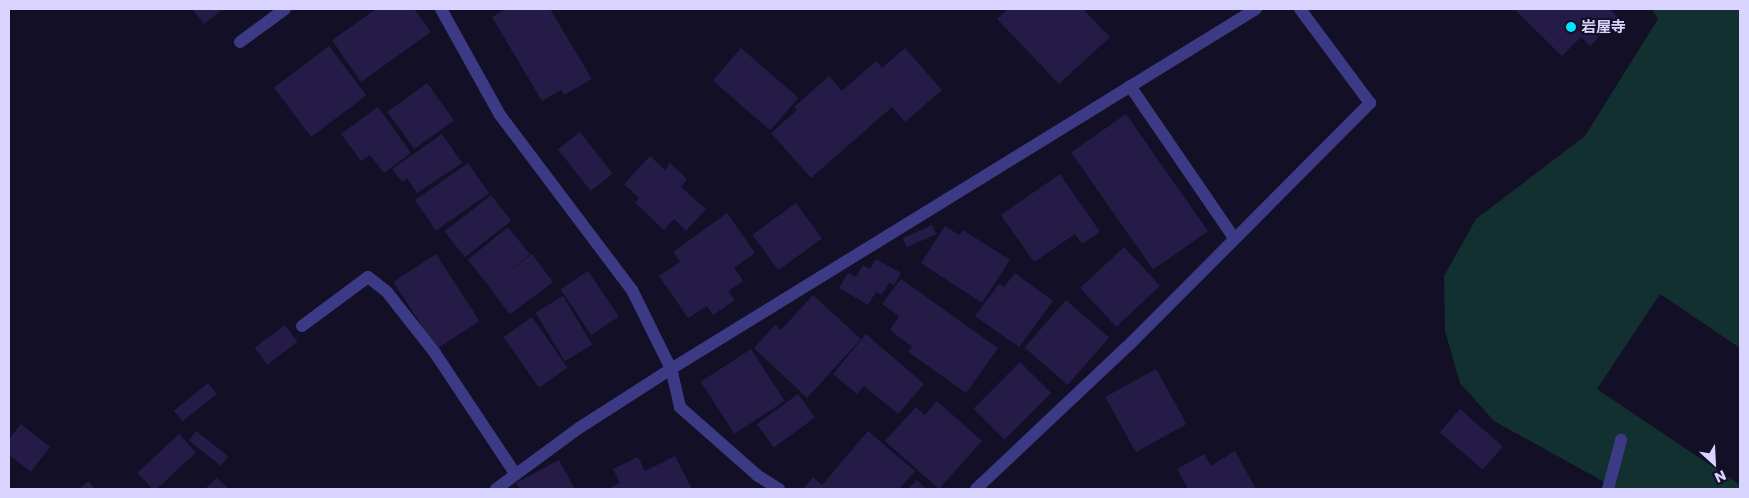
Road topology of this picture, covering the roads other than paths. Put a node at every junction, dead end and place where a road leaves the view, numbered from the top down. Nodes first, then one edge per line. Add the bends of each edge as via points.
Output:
1 (285, 9) edge
2 (441, 9) edge
3 (1256, 9) edge
4 (1300, 9) edge
5 (240, 42) dead end
6 (1130, 86) junction
7 (1234, 238) junction
8 (302, 326) dead end
9 (672, 369) junction
10 (1621, 440) dead end
11 (516, 474) junction
12 (496, 489) edge
13 (779, 489) edge
14 (976, 489) edge
15 (1608, 489) edge

1 - 5 street
2 - 9 street via 500,115 632,290
3 - 6 street
4 - 7 street via 1370,103
6 - 7 street
6 - 9 street
7 - 14 street via 1130,343
8 - 11 street via 368,277 387,292 435,353
9 - 11 street via 579,428
9 - 13 street via 680,407 757,475
10 - 15 street
11 - 12 street

